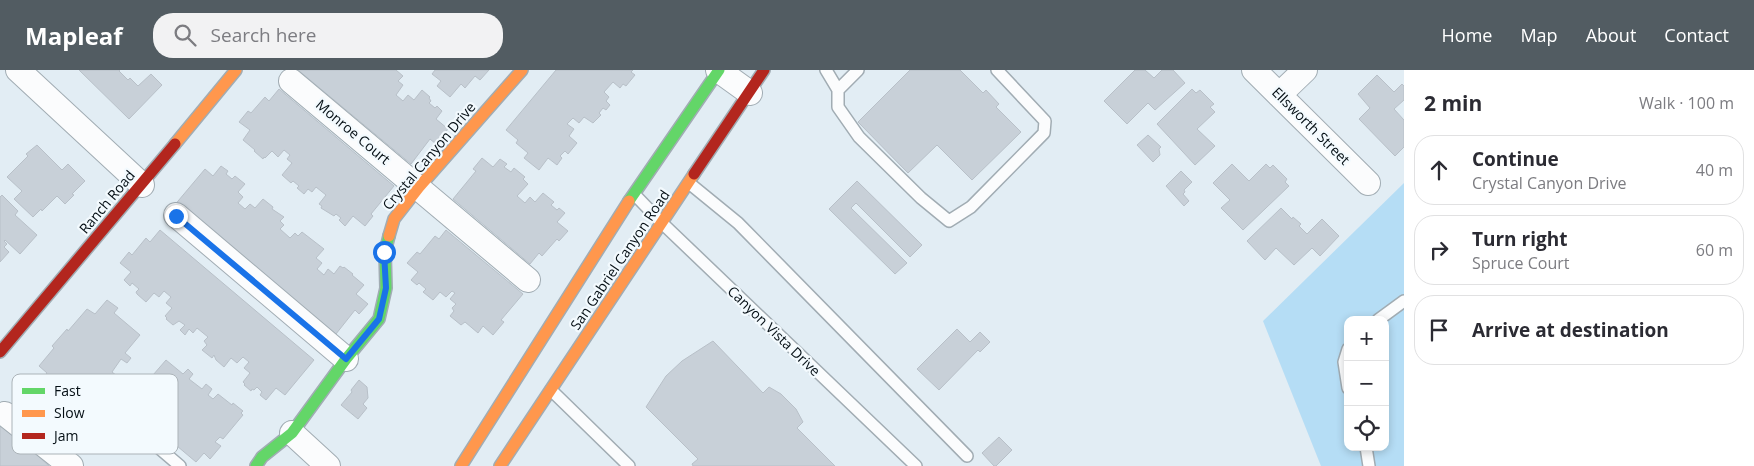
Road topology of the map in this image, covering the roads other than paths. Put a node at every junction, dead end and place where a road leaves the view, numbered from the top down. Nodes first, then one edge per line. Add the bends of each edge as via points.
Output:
1 (18, 70) edge
2 (236, 70) edge
3 (522, 70) edge
4 (764, 70) edge
5 (826, 70) edge
6 (858, 70) edge
7 (997, 70) edge
8 (1254, 70) edge
9 (1305, 70) edge
10 (714, 72) edge
11 (291, 81) dead end
12 (838, 90) junction
13 (750, 93) junction
14 (1279, 95) junction
15 (1368, 182) dead end
16 (689, 183) junction
17 (142, 185) junction
18 (418, 187) junction
19 (634, 194) junction
20 (176, 216) dead end
21 (662, 223) junction
22 (528, 280) dead end
23 (1404, 301) edge
24 (1383, 316) edge
25 (0, 352) edge
26 (346, 359) junction
27 (551, 390) junction
28 (5, 414) dead end
29 (12, 420) edge
30 (292, 433) junction
31 (1367, 451) edge
32 (56, 454) edge
33 (166, 454) edge
34 (967, 456) dead end
35 (71, 466) edge
36 (180, 466) edge
37 (256, 466) edge
38 (328, 466) edge
39 (461, 466) edge
40 (500, 466) edge
41 (629, 466) edge
42 (916, 466) edge
43 (1369, 466) edge

1 - 17 street
2 - 17 main road, Ranch Road
3 - 18 main road, Crystal Canyon Drive
4 - 13 main road, San Gabriel Canyon Road
5 - 12 lane
6 - 12 lane
7 - 12 lane via 1045,121 1044,133 971,207 949,221 858,136 838,107
8 - 14 street, Ellsworth Street
9 - 14 street
10 - 13 street
10 - 19 main road, San Gabriel Canyon Road
11 - 18 street, Monroe Court
13 - 16 main road, San Gabriel Canyon Road
14 - 15 street, Ellsworth Street
16 - 21 main road, San Gabriel Canyon Road
16 - 34 lane via 738,223
17 - 25 main road, Ranch Road
18 - 22 street, Monroe Court
18 - 26 main road, Crystal Canyon Drive via 394,219 384,252 386,288 379,319
19 - 21 lane, Canyon Vista Drive
19 - 39 main road, San Gabriel Canyon Road
20 - 26 street
21 - 27 main road, San Gabriel Canyon Road
21 - 42 lane, Canyon Vista Drive
23 - 24 lane
26 - 30 main road, Crystal Canyon Drive
27 - 40 main road, San Gabriel Canyon Road
27 - 41 lane
28 - 29 street
30 - 37 main road, Crystal Canyon Drive via 262,457
30 - 38 street
31 - 43 lane
32 - 35 street
33 - 36 lane

